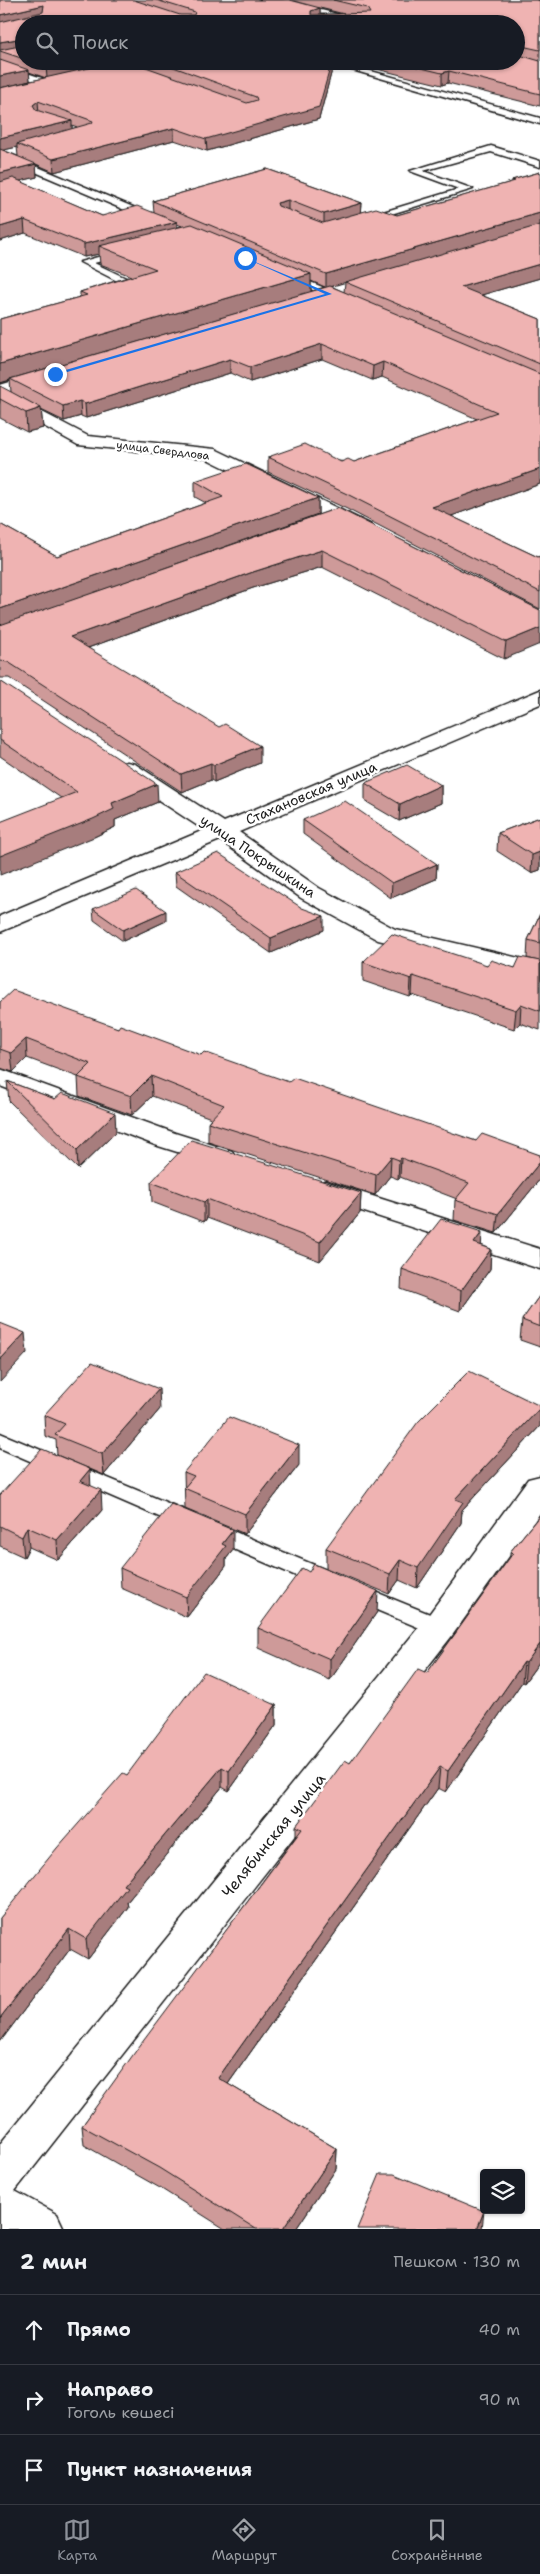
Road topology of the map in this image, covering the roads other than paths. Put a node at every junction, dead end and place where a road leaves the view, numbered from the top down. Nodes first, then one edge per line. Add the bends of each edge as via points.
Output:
1 (266, 0) edge
2 (328, 15) edge
3 (0, 66) edge
4 (107, 70) edge
5 (357, 70) edge
6 (86, 75) edge
7 (53, 82) joint
8 (29, 88) edge
9 (540, 121) edge
10 (21, 150) edge
11 (1, 155) edge
12 (540, 164) edge
13 (157, 221) edge
14 (360, 221) edge
15 (131, 252) edge
16 (285, 274) edge
17 (121, 293) edge
18 (330, 294) junction
19 (349, 295) edge
20 (302, 302) edge
21 (66, 371) edge
22 (0, 390) edge
23 (0, 395) edge
24 (339, 515) junction
25 (311, 525) edge
26 (383, 538) edge
27 (540, 696) edge
28 (107, 755) edge
29 (222, 831) junction
30 (0, 925) edge
31 (540, 971) edge
32 (0, 1077) edge
33 (249, 1166) edge
34 (296, 1181) edge
35 (540, 1258) edge
36 (0, 1440) edge
37 (540, 1488) edge
38 (439, 1627) junction
39 (0, 2177) edge
40 (0, 2206) edge
41 (42, 2229) edge

1 - 2 street
3 - 7 lane
4 - 6 street
5 - 9 lane
7 - 8 street
10 - 11 lane
11 - 13 lane
12 - 14 lane via 492,149 414,171 468,189
15 - 17 lane via 86,262 138,288
16 - 18 lane
18 - 19 street
18 - 20 street
21 - 22 street
23 - 24 street, улица Свердлова via 84,441 210,453
24 - 25 street
24 - 26 street, улица Свердлова
27 - 29 street, Стахановская улица
28 - 29 street, улица Покрышкина
29 - 30 street, Стахановская улица
29 - 31 street, улица Покрышкина via 310,893 387,935
32 - 33 street via 165,1139
34 - 35 street
36 - 38 lane
37 - 38 street, Челябинская улица
38 - 39 street, Челябинская улица
40 - 41 street

